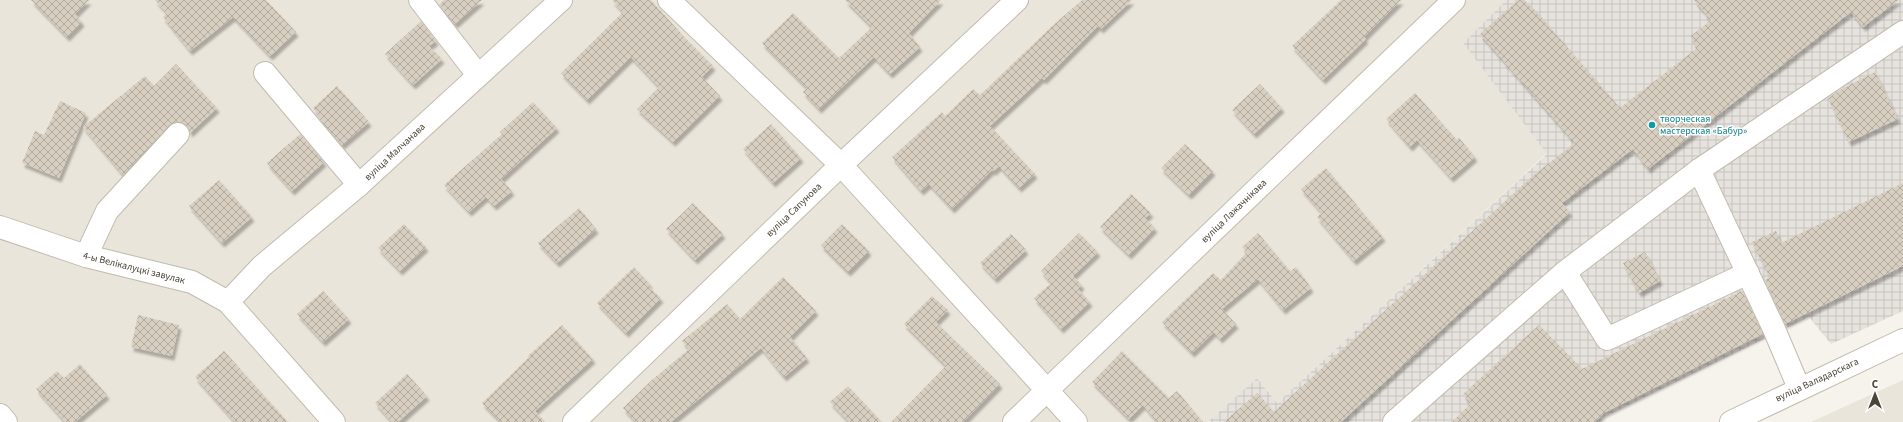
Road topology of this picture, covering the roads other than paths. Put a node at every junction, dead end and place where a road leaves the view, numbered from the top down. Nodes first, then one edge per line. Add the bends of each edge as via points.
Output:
1 (420, 0) edge
2 (561, 0) edge
3 (669, 0) edge
4 (1017, 0) edge
5 (1454, 0) edge
6 (1903, 32) edge
7 (265, 73) dead end
8 (478, 75) junction
9 (178, 134) dead end
10 (841, 165) junction
11 (1699, 170) junction
12 (359, 185) junction
13 (0, 227) edge
14 (86, 256) junction
15 (1565, 272) junction
16 (1748, 273) junction
17 (228, 302) junction
18 (1903, 340) edge
19 (1799, 388) junction
20 (1048, 390) junction
21 (0, 415) edge
22 (6, 422) edge
23 (334, 422) edge
24 (574, 422) edge
25 (1014, 422) edge
26 (1076, 422) edge
27 (1394, 422) edge
28 (1731, 422) edge

1 - 8 street
2 - 8 street, вуліца Малчанава
3 - 10 street
4 - 10 street, вуліца Сапунова
5 - 20 street, вуліца Лажачнікава
6 - 11 street
7 - 12 street
8 - 12 street, вуліца Малчанава
9 - 14 street via 107,211
10 - 20 street
10 - 24 street, вуліца Сапунова
11 - 15 street
11 - 16 street
12 - 17 street, вуліца Малчанава via 262,266
13 - 14 street, 4-ы Велікалуцкі завулак
14 - 17 street, 4-ы Велікалуцкі завулак via 192,282
15 - 16 street via 1607,339
15 - 27 street
16 - 19 street
17 - 23 street, 4-ы Велікалуцкі завулак
18 - 19 street, вуліца Валадарскага
19 - 28 street, вуліца Валадарскага
20 - 25 street, вуліца Лажачнікава
20 - 26 street
21 - 22 street

